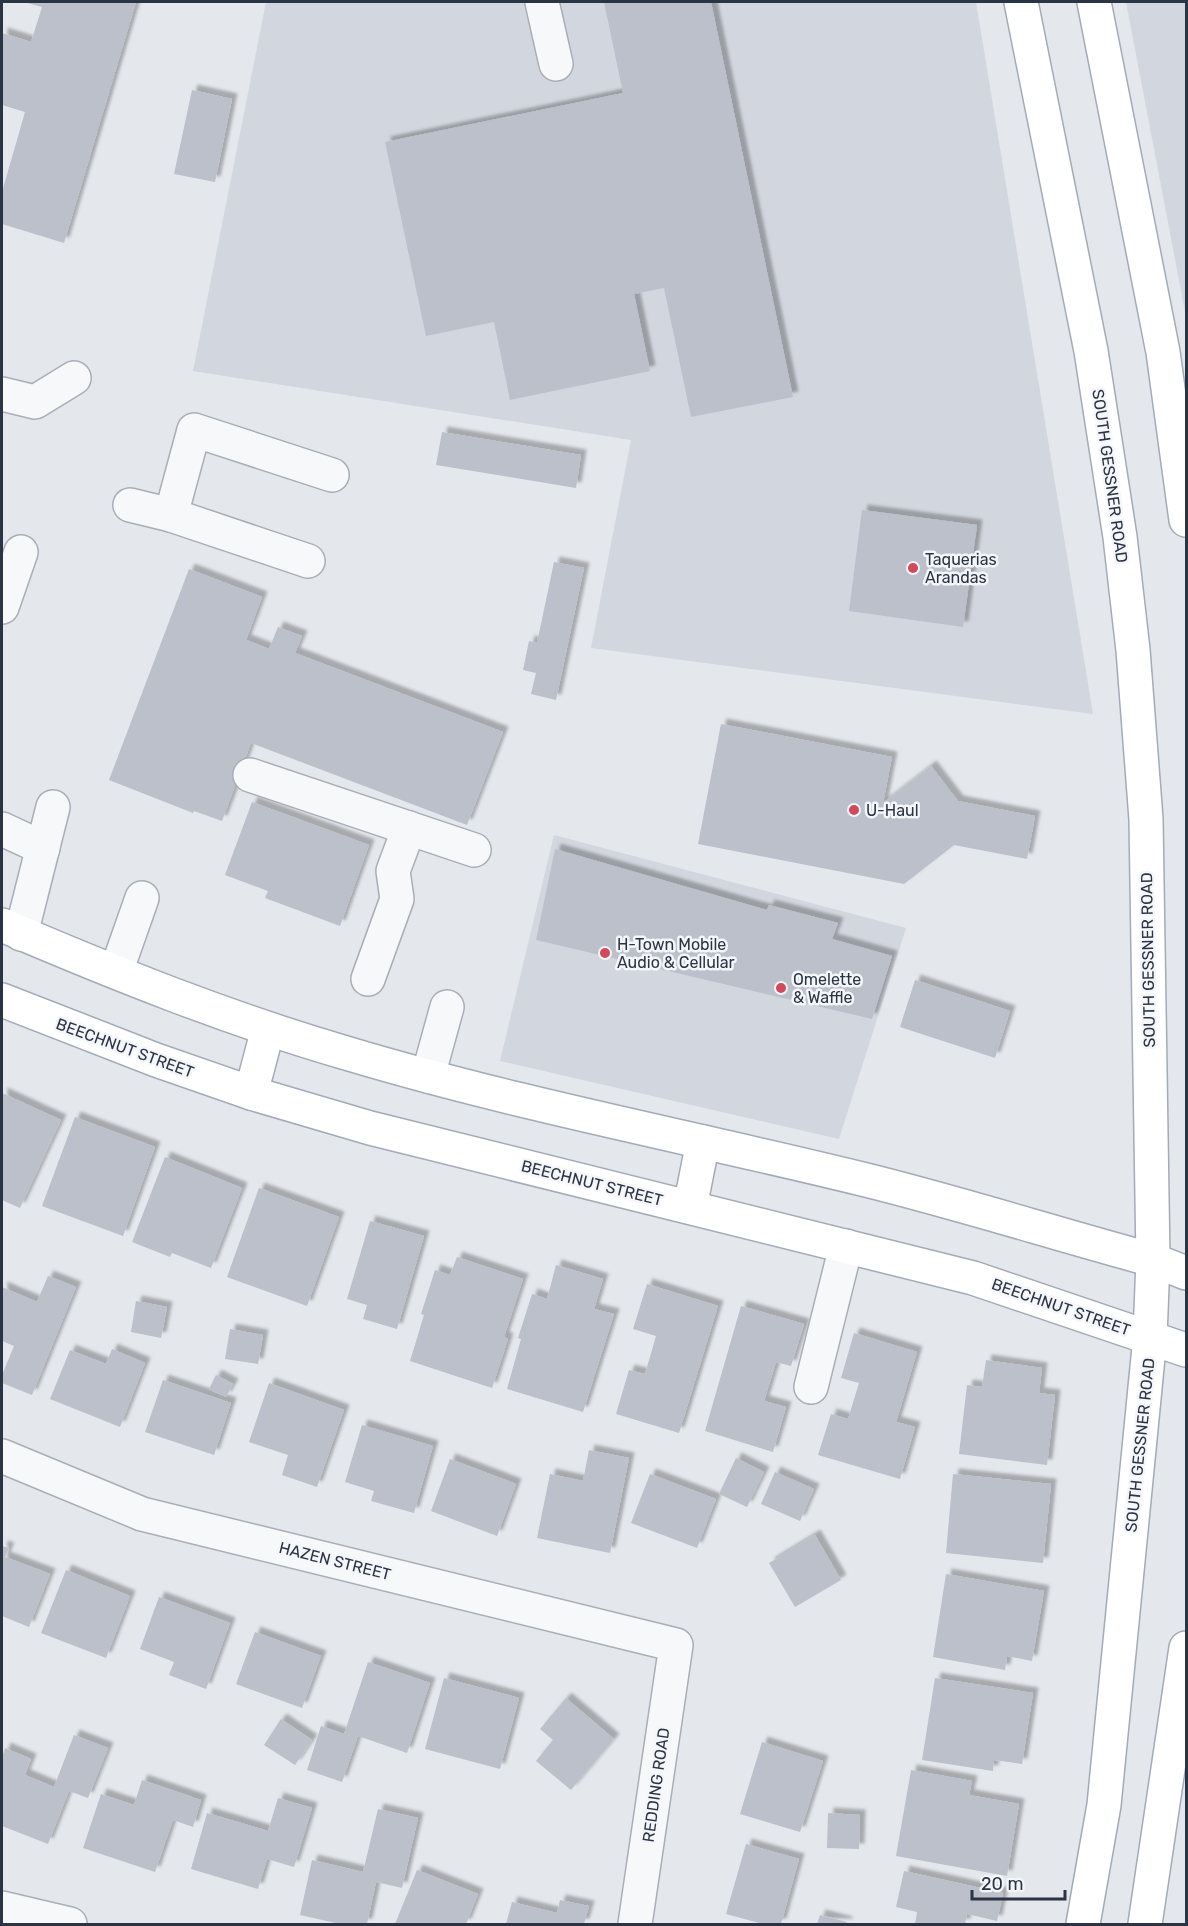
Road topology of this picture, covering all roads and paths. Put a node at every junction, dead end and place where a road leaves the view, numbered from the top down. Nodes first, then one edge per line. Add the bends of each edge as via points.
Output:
1 (542, 2) edge
2 (1021, 2) edge
3 (1094, 2) edge
4 (556, 64) dead end
5 (74, 378) dead end
6 (2, 394) edge
7 (333, 475) dead end
8 (130, 506) dead end
9 (171, 515) junction
10 (1186, 520) edge
11 (21, 552) dead end
12 (308, 561) dead end
13 (2, 607) edge
14 (250, 775) dead end
15 (53, 807) dead end
16 (409, 828) junction
17 (2, 829) edge
18 (43, 848) junction
19 (474, 850) dead end
20 (142, 898) dead end
21 (11, 929) edge
22 (116, 972) junction
23 (368, 979) dead end
24 (2, 1000) edge
25 (447, 1007) dead end
26 (268, 1029) junction
27 (428, 1076) junction
28 (251, 1093) junction
29 (703, 1142) junction
30 (690, 1207) junction
31 (846, 1246) junction
32 (1153, 1260) junction
33 (1186, 1273) edge
34 (1150, 1337) junction
35 (1186, 1350) edge
36 (812, 1387) dead end
37 (2, 1456) edge
38 (676, 1645) joint
39 (1186, 1648) edge
40 (1184, 1680) edge
41 (2, 1908) edge
42 (70, 1924) edge
43 (635, 1924) edge
44 (1083, 1924) edge
45 (1145, 1924) edge

1 - 4 street
2 - 32 main road, SOUTH GESSNER ROAD via 1091,351 1133,650 1146,819
3 - 10 main road via 1163,352
5 - 6 street via 35,402
7 - 9 street via 194,430
8 - 9 street
9 - 12 street
11 - 13 street
14 - 16 street
15 - 18 street
16 - 19 street
16 - 23 street via 393,871 398,899
17 - 18 street
18 - 21 street
20 - 22 street
21 - 22 main road
22 - 26 main road
24 - 28 main road, BEECHNUT STREET
25 - 27 street
26 - 27 main road
26 - 28 main road
27 - 29 main road
28 - 30 main road, BEECHNUT STREET via 370,1128
29 - 30 main road
29 - 32 main road via 866,1180
30 - 31 main road, BEECHNUT STREET
31 - 34 main road, BEECHNUT STREET via 974,1278
31 - 36 street
32 - 33 main road
32 - 34 main road, SOUTH GESSNER ROAD
34 - 35 main road, BEECHNUT STREET
34 - 44 main road, SOUTH GESSNER ROAD via 1104,1805
37 - 38 street, HAZEN STREET via 142,1514
38 - 43 street, REDDING ROAD
39 - 40 main road
40 - 45 main road
41 - 42 street

